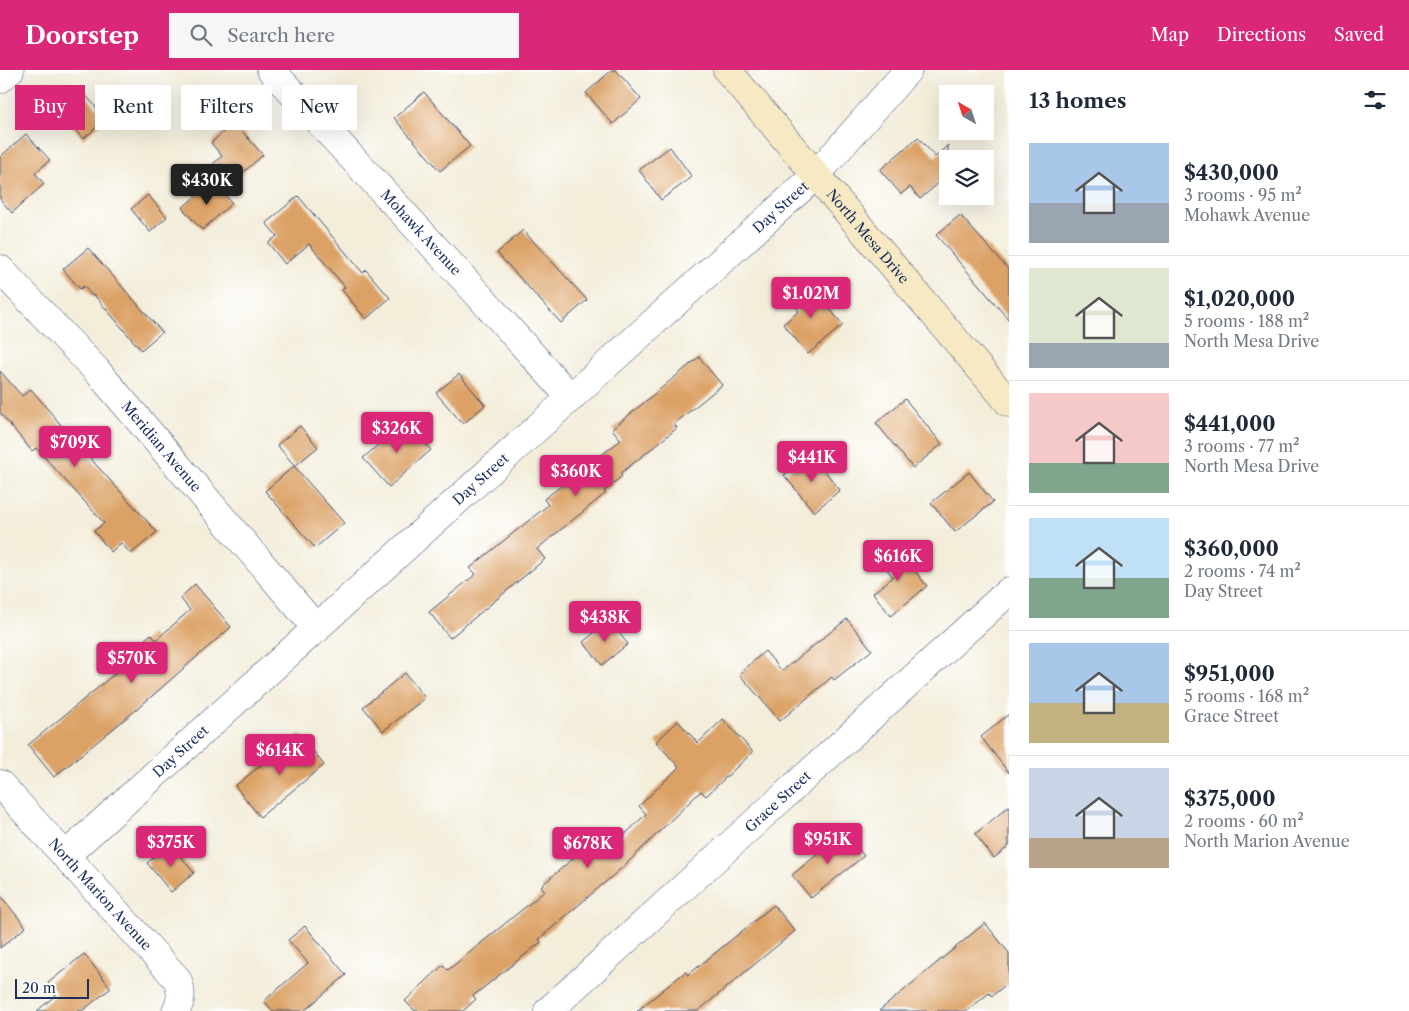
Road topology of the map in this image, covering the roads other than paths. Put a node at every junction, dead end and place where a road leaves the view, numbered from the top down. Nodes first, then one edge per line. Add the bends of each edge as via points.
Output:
1 (10, 70) edge
2 (271, 70) edge
3 (727, 70) edge
4 (908, 70) edge
5 (0, 79) edge
6 (816, 175) junction
7 (0, 269) edge
8 (570, 398) junction
9 (1009, 403) edge
10 (1009, 591) edge
11 (317, 629) junction
12 (1, 787) edge
13 (65, 856) junction
14 (176, 1011) edge
15 (548, 1011) edge

1 - 5 street
2 - 8 street, Mohawk Avenue via 466,280
3 - 6 main road, North Mesa Drive
4 - 6 street, Day Street
6 - 8 street, Day Street
6 - 9 main road, North Mesa Drive
7 - 11 street, Meridian Avenue via 97,370
8 - 11 street, Day Street
10 - 15 street, Grace Street
11 - 13 street, Day Street
12 - 13 street, North Marion Avenue
13 - 14 street, North Marion Avenue via 176,979 181,988 181,1000

